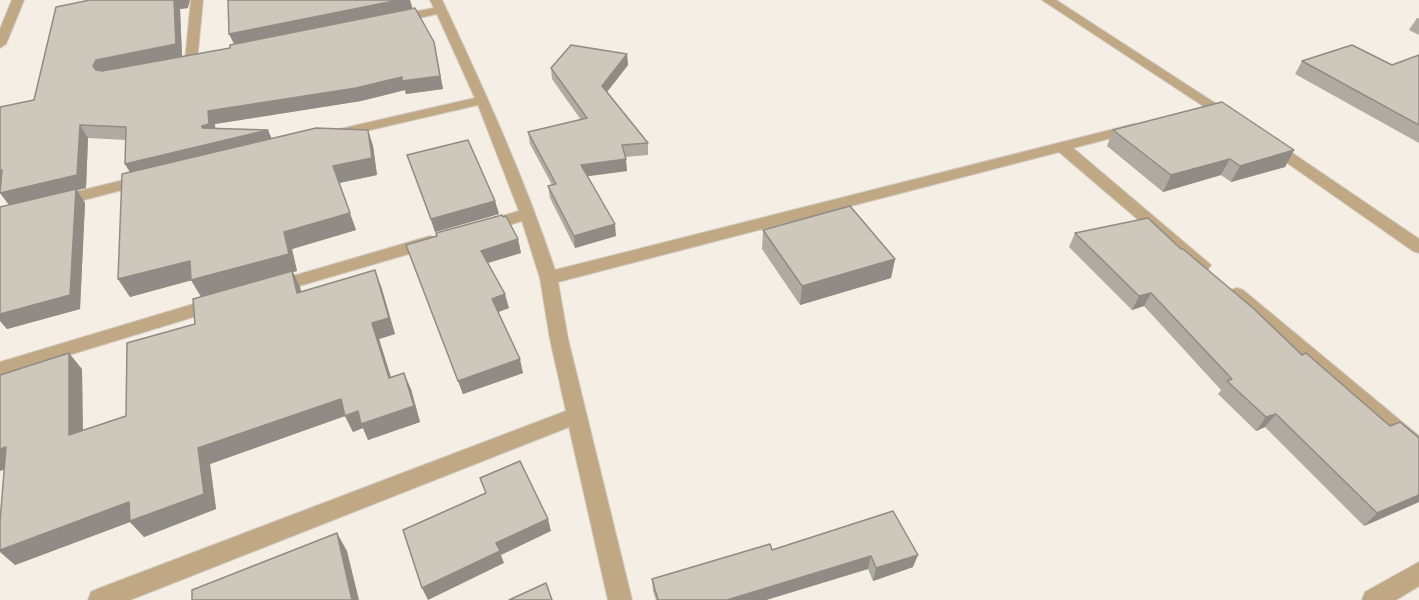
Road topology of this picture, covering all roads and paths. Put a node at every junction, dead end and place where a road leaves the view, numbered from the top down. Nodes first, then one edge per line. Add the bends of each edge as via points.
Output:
1 (18, 0) edge
2 (197, 0) edge
3 (1048, 0) edge
4 (0, 3) edge
5 (438, 5) edge
6 (383, 22) edge
7 (0, 44) edge
8 (191, 62) edge
9 (483, 100) junction
10 (1215, 107) junction
11 (1193, 112) edge
12 (1149, 124) edge
13 (314, 139) edge
14 (1061, 146) junction
15 (157, 177) edge
16 (45, 205) edge
17 (528, 214) junction
18 (471, 231) edge
19 (448, 237) edge
20 (1419, 247) edge
21 (549, 278) junction
22 (254, 293) edge
23 (231, 299) edge
24 (0, 369) edge
25 (576, 416) junction
26 (1419, 448) edge
27 (1419, 573) edge
28 (100, 600) edge
29 (620, 600) edge
30 (1374, 600) edge

1 - 4 street
1 - 7 street
2 - 8 street
3 - 10 street
5 - 6 street
5 - 9 street
9 - 13 street
9 - 17 street
10 - 11 street
10 - 20 street
12 - 14 street
14 - 21 street
14 - 26 street
15 - 16 street
17 - 18 street
17 - 21 street
19 - 22 street
21 - 25 street
23 - 24 street
25 - 28 street
25 - 29 street
27 - 30 street

